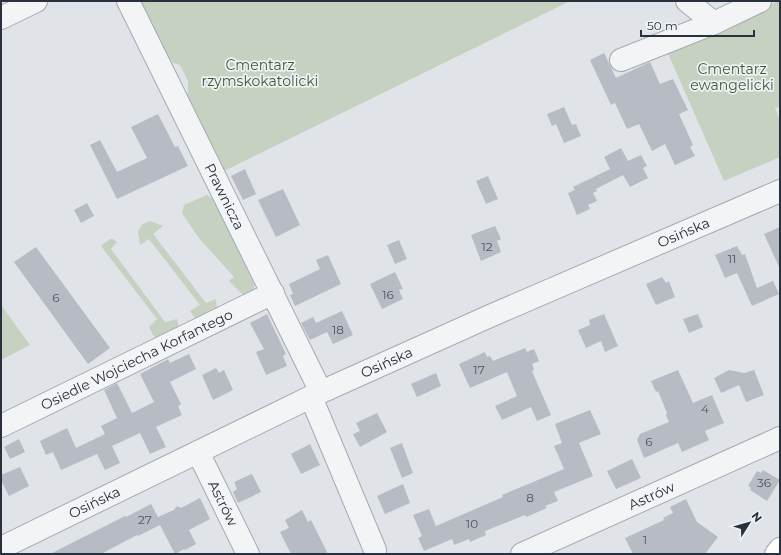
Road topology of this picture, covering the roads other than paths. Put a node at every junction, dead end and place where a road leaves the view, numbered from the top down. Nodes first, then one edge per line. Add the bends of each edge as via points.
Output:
1 (36, 1) edge
2 (128, 1) edge
3 (687, 1) edge
4 (760, 1) edge
5 (1, 18) edge
6 (714, 23) junction
7 (621, 60) dead end
8 (780, 191) edge
9 (273, 294) junction
10 (316, 395) junction
11 (1, 426) edge
12 (780, 438) edge
13 (198, 452) junction
14 (1, 548) edge
15 (780, 549) edge
16 (375, 550) dead end
17 (248, 554) edge
18 (522, 554) edge
19 (776, 554) edge

1 - 5 street
2 - 9 street, Prawnicza
3 - 6 street
4 - 6 street
6 - 7 street
8 - 10 street, Osińska via 490,316
9 - 10 street, Prawnicza
9 - 11 street, Osiedle Wojciecha Korfantego
10 - 13 street, Osińska
10 - 16 street, Prawnicza
12 - 18 street, Astrów
13 - 14 street, Osińska
13 - 17 street, Astrów
15 - 19 main road

